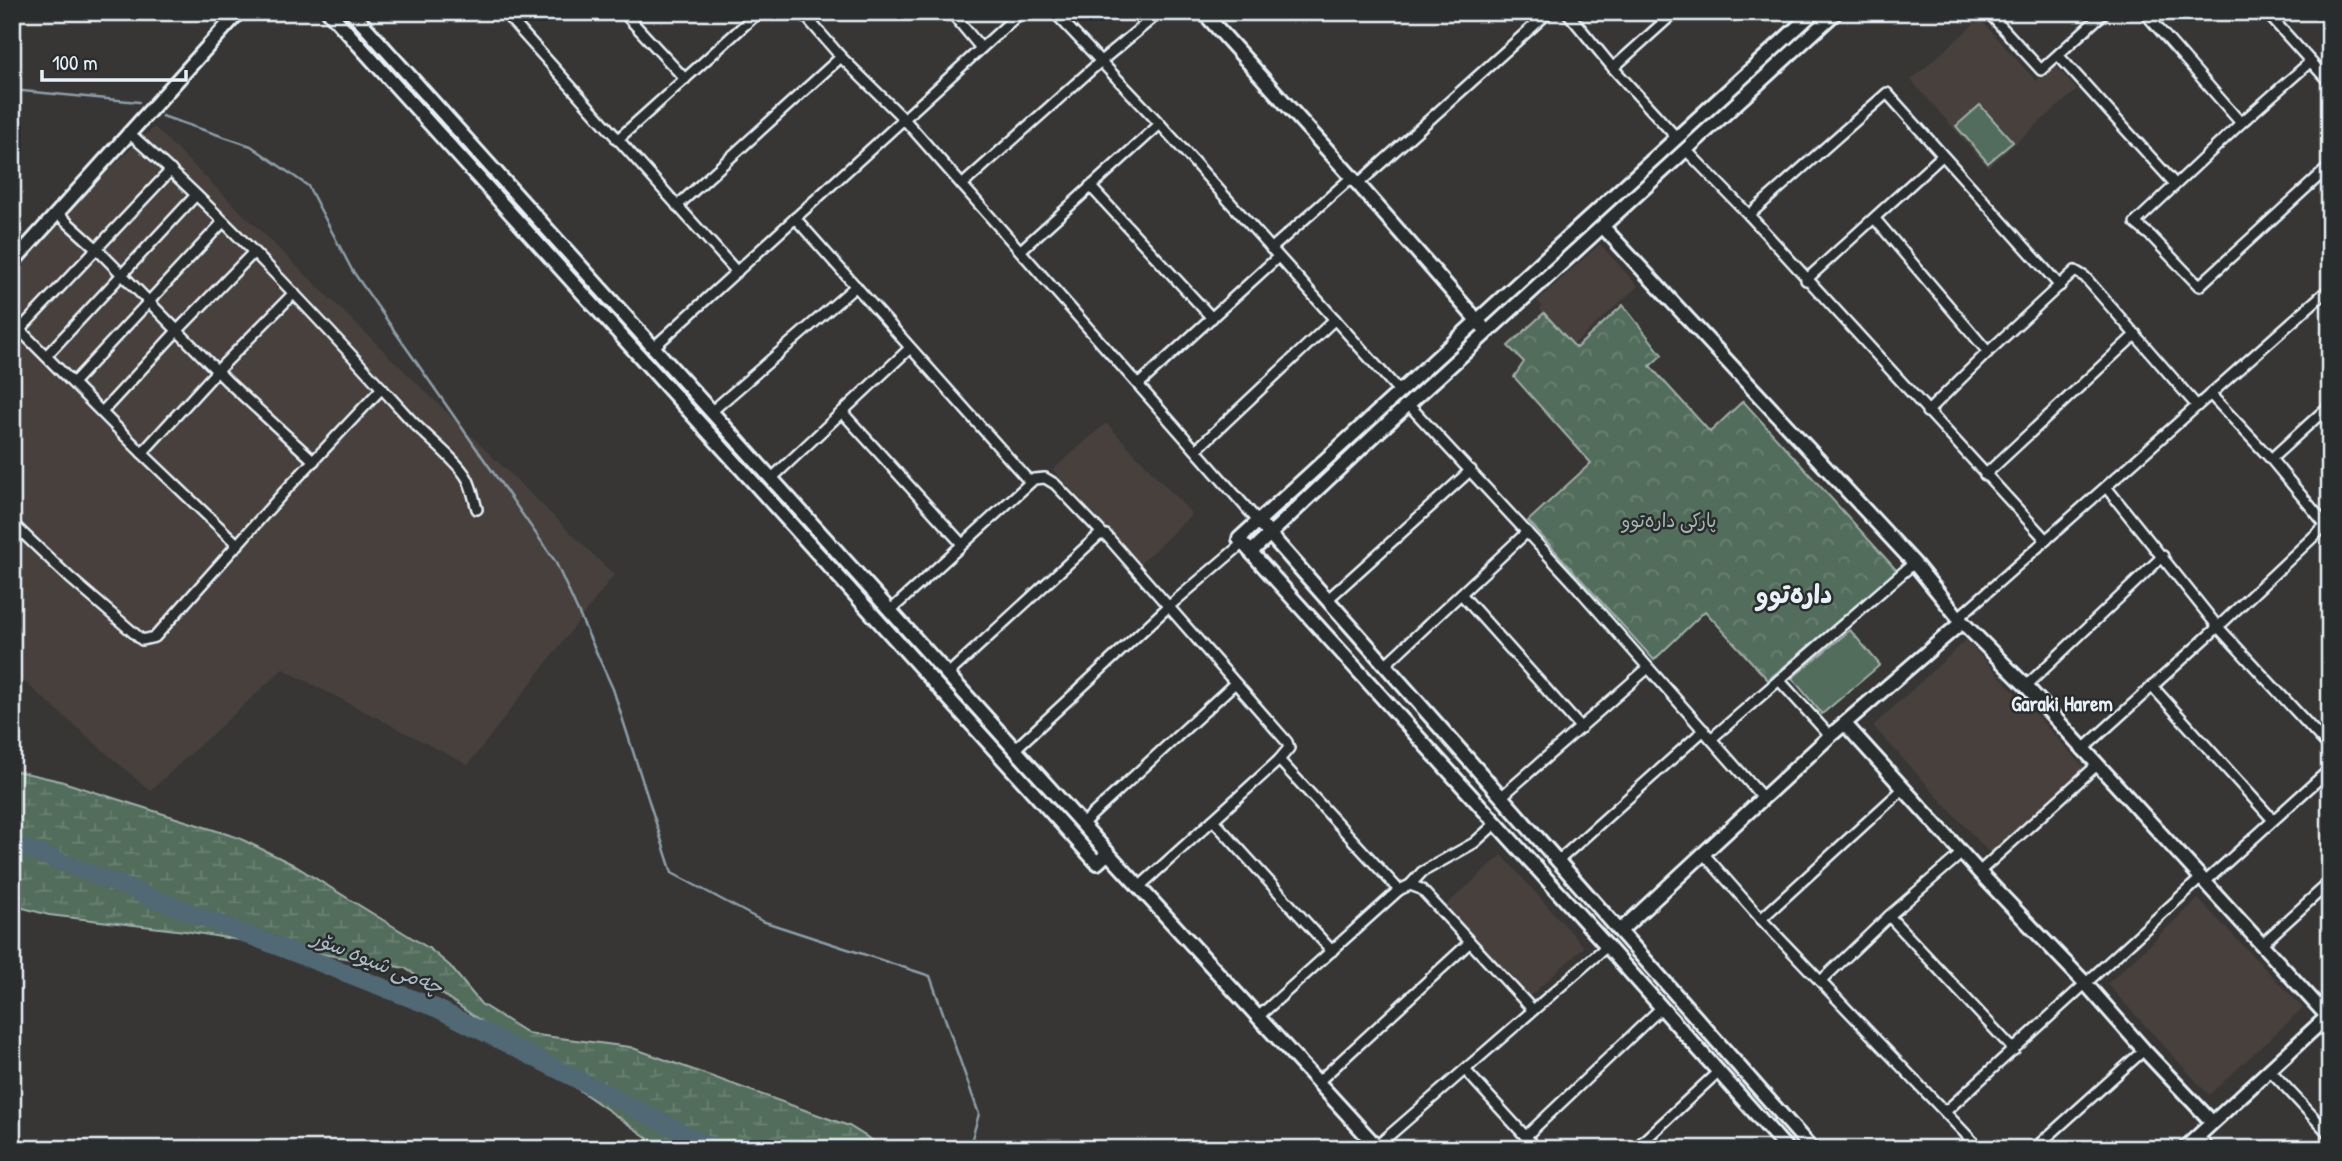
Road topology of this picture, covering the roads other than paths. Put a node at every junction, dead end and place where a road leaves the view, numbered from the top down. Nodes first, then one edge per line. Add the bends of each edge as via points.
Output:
1 (239, 12) edge
2 (329, 12) edge
3 (352, 12) edge
4 (504, 12) edge
5 (623, 12) edge
6 (802, 12) edge
7 (951, 12) edge
8 (1021, 12) edge
9 (1054, 12) edge
10 (1160, 12) edge
11 (1203, 12) edge
12 (1549, 12) edge
13 (1567, 12) edge
14 (1675, 12) edge
15 (1814, 12) edge
16 (1836, 12) edge
17 (1988, 12) edge
18 (2105, 12) edge
19 (2144, 12) edge
20 (2266, 12) edge
21 (753, 14) edge
22 (981, 48) junction
23 (2058, 55) junction
24 (841, 57) junction
25 (1101, 61) junction
26 (2310, 62) junction
27 (1613, 68) junction
28 (685, 79) junction
29 (2330, 83) edge
30 (904, 119) junction
31 (2241, 123) junction
32 (1160, 124) junction
33 (128, 132) junction
34 (1676, 137) junction
35 (617, 140) junction
36 (1686, 150) junction
37 (1942, 156) junction
38 (2330, 166) edge
39 (171, 170) junction
40 (1355, 181) junction
41 (2175, 184) junction
42 (962, 185) junction
43 (1090, 186) junction
44 (196, 195) junction
45 (677, 206) junction
46 (58, 214) junction
47 (1592, 214) junction
48 (1749, 215) junction
49 (795, 218) junction
50 (1875, 219) junction
51 (223, 222) junction
52 (1603, 227) junction
53 (96, 248) junction
54 (1271, 249) junction
55 (1021, 250) junction
56 (253, 253) junction
57 (1278, 257) junction
58 (12, 262) edge
59 (737, 272) junction
60 (121, 275) junction
61 (1807, 280) junction
62 (856, 286) junction
63 (2060, 286) junction
64 (2330, 288) edge
65 (293, 293) junction
66 (149, 303) junction
67 (1212, 318) junction
68 (1335, 319) junction
69 (1477, 321) junction
70 (12, 322) edge
71 (20, 330) junction
72 (177, 331) junction
73 (1488, 332) junction
74 (2136, 334) junction
75 (12, 338) edge
76 (654, 347) junction
77 (910, 348) junction
78 (1988, 352) junction
79 (46, 356) junction
80 (1430, 364) junction
81 (217, 371) junction
82 (1440, 375) junction
83 (73, 383) junction
84 (1139, 384) junction
85 (382, 388) junction
86 (1399, 391) junction
87 (2210, 394) junction
88 (1408, 404) junction
89 (2330, 405) edge
90 (2197, 406) junction
91 (712, 411) junction
92 (102, 412) junction
93 (842, 412) junction
94 (1927, 412) junction
95 (738, 440) junction
96 (1196, 450) junction
97 (724, 452) junction
98 (142, 453) junction
99 (2271, 458) junction
100 (314, 461) junction
101 (1471, 470) junction
102 (1985, 475) junction
103 (772, 478) junction
104 (1029, 481) junction
105 (2106, 487) junction
106 (477, 509) dead end
107 (1258, 521) junction
108 (12, 523) edge
109 (2328, 525) edge
110 (1527, 532) junction
111 (1102, 534) junction
112 (1270, 534) junction
113 (2046, 540) junction
114 (962, 544) junction
115 (1244, 544) junction
116 (238, 545) junction
117 (2163, 556) junction
118 (1914, 564) junction
119 (1461, 594) junction
120 (1327, 600) junction
121 (1168, 607) junction
122 (891, 610) junction
123 (1961, 620) junction
124 (2218, 627) junction
125 (1386, 664) junction
126 (1648, 668) junction
127 (948, 674) junction
128 (1779, 680) junction
129 (1234, 684) junction
130 (2026, 686) junction
131 (2152, 686) junction
132 (1845, 724) junction
133 (1581, 728) junction
134 (1704, 730) junction
135 (1830, 736) junction
136 (1711, 738) junction
137 (2330, 748) edge
138 (1015, 749) junction
139 (2082, 750) junction
140 (1279, 760) junction
141 (2097, 765) junction
142 (2330, 769) edge
143 (1903, 789) junction
144 (1501, 797) junction
145 (1763, 798) junction
146 (1484, 812) junction
147 (1213, 820) junction
148 (2273, 820) junction
149 (1082, 824) junction
150 (1495, 824) junction
151 (1108, 853) junction
152 (1703, 853) junction
153 (1962, 853) junction
154 (1558, 861) junction
155 (1979, 872) junction
156 (2203, 880) junction
157 (2330, 882) edge
158 (1410, 885) junction
159 (1139, 887) junction
160 (1399, 890) junction
161 (1889, 916) junction
162 (1760, 919) junction
163 (1620, 931) junction
164 (1469, 943) junction
165 (2262, 944) junction
166 (1607, 946) junction
167 (1332, 951) junction
168 (1821, 981) junction
169 (2087, 984) junction
170 (1661, 1008) junction
171 (1533, 1010) junction
172 (2329, 1015) edge
173 (1258, 1017) junction
174 (2014, 1050) junction
175 (2144, 1050) junction
176 (2269, 1069) junction
177 (1465, 1071) junction
178 (1718, 1072) junction
179 (1318, 1082) junction
180 (1946, 1111) junction
181 (2211, 1121) junction
182 (2330, 1135) edge
183 (1526, 1136) junction
184 (2198, 1136) junction
185 (1645, 1140) junction
186 (1378, 1147) edge
187 (1537, 1149) edge
188 (1635, 1149) edge
189 (1653, 1149) edge
190 (1787, 1149) edge
191 (1812, 1149) edge
192 (1980, 1149) edge
193 (2034, 1149) edge
194 (2184, 1149) edge
195 (2210, 1149) edge

1 - 33 street
2 - 97 street
3 - 76 street
4 - 35 street
5 - 28 street
6 - 24 street
7 - 22 street
8 - 22 street
9 - 25 street
10 - 25 street
11 - 40 street
12 - 40 street
13 - 27 street
14 - 27 street
15 - 34 street
16 - 36 street
17 - 23 street via 2041,71
18 - 23 street
19 - 31 street
20 - 26 street
21 - 28 street
22 - 30 street
23 - 41 street
24 - 30 street
24 - 45 street
25 - 32 street
25 - 42 street
26 - 29 street
26 - 31 street
27 - 34 street
28 - 35 street
30 - 42 street
30 - 49 street
31 - 41 street
32 - 43 street
32 - 54 street
33 - 39 street
33 - 46 street
34 - 47 street
35 - 45 street
36 - 48 street
36 - 52 street
37 - 48 street via 1887,93
37 - 50 street
37 - 63 street
38 - 41 street via 2199,286 2135,223
39 - 44 street
39 - 53 street
40 - 54 street
40 - 69 street
42 - 55 street
43 - 55 street
43 - 67 street
44 - 51 street
44 - 60 street
45 - 59 street
46 - 53 street
46 - 58 street
47 - 52 street via 1603,214
47 - 69 street
48 - 61 street
49 - 59 street
49 - 62 street
50 - 61 street
50 - 78 street
51 - 56 street
51 - 66 street
52 - 73 street
52 - 118 street
53 - 60 street
53 - 71 street
54 - 57 street
55 - 84 street
56 - 65 street
56 - 72 street
57 - 67 street
57 - 68 street
59 - 76 street
60 - 66 street
60 - 79 street
61 - 94 street
62 - 77 street
62 - 91 street
63 - 74 street via 2075,271 2085,277
63 - 78 street
64 - 87 street
65 - 81 street
65 - 85 street
66 - 72 street
66 - 83 street
67 - 84 street
68 - 86 street
68 - 96 street
69 - 73 street
69 - 80 street
70 - 71 street
71 - 75 street
71 - 79 street
72 - 81 street
72 - 92 street
73 - 82 street
74 - 90 street
74 - 102 street
76 - 91 street
77 - 93 street
77 - 104 street
78 - 94 street
79 - 83 street
80 - 82 street
80 - 86 street
81 - 98 street
81 - 100 street
82 - 88 street
83 - 92 street
84 - 96 street
85 - 100 street
85 - 106 street via 467,478
86 - 107 street
87 - 90 street
87 - 99 street
88 - 101 street
88 - 112 street
89 - 99 street
90 - 105 street
91 - 95 street
92 - 98 street
93 - 103 street
93 - 114 street
94 - 102 street
95 - 97 street
95 - 103 street
96 - 107 street
97 - 151 street via 1097,863
98 - 116 street
99 - 109 street
100 - 116 street
101 - 110 street
101 - 120 street
102 - 113 street
103 - 122 street
104 - 111 street via 1051,480
104 - 114 street
105 - 113 street
105 - 117 street
107 - 112 street
107 - 115 street
108 - 116 street via 142,640 155,637
109 - 124 street
110 - 119 street
110 - 126 street
111 - 121 street
111 - 127 street
112 - 115 street
112 - 120 street
113 - 123 street
114 - 122 street
115 - 121 street
115 - 146 street
117 - 124 street
117 - 130 street
118 - 123 street
118 - 128 street
119 - 125 street
119 - 133 street
120 - 125 street
121 - 129 street
121 - 138 street
122 - 127 street
123 - 130 street
123 - 132 street
124 - 131 street
124 - 137 street
125 - 144 street
126 - 133 street
126 - 134 street
127 - 138 street
128 - 135 street
128 - 136 street
129 - 140 street via 1287,742 1289,748
129 - 149 street
130 - 139 street
131 - 139 street
131 - 148 street
132 - 135 street
132 - 143 street
133 - 144 street
134 - 136 street
134 - 154 street
135 - 145 street
136 - 145 street
138 - 149 street
139 - 141 street
140 - 147 street
140 - 160 street
141 - 155 street
141 - 156 street
142 - 148 street
143 - 153 street
143 - 162 street
144 - 146 street
144 - 154 street
145 - 152 street
146 - 150 street
147 - 159 street
147 - 167 street
148 - 156 street
149 - 151 street
150 - 158 street via 1474,843 1422,872
150 - 166 street
151 - 159 street
152 - 162 street
152 - 163 street
153 - 155 street
153 - 161 street
154 - 163 street
155 - 169 street
156 - 165 street
156 - 169 street
157 - 165 street
158 - 160 street
158 - 164 street via 1421,889
159 - 173 street
160 - 167 street
161 - 168 street
161 - 174 street
162 - 168 street
163 - 191 street
164 - 171 street
164 - 179 street
165 - 172 street
166 - 170 street
166 - 171 street
167 - 173 street
168 - 180 street
169 - 174 street
169 - 175 street
170 - 178 street
170 - 183 street
171 - 177 street
172 - 176 street
173 - 179 street
174 - 180 street
175 - 181 street
175 - 193 street
176 - 181 street
176 - 182 street
177 - 183 street
177 - 186 street
178 - 185 street
178 - 190 street
179 - 186 street
180 - 192 street
181 - 184 street
183 - 187 street
184 - 194 street
184 - 195 street
185 - 188 street
185 - 189 street

